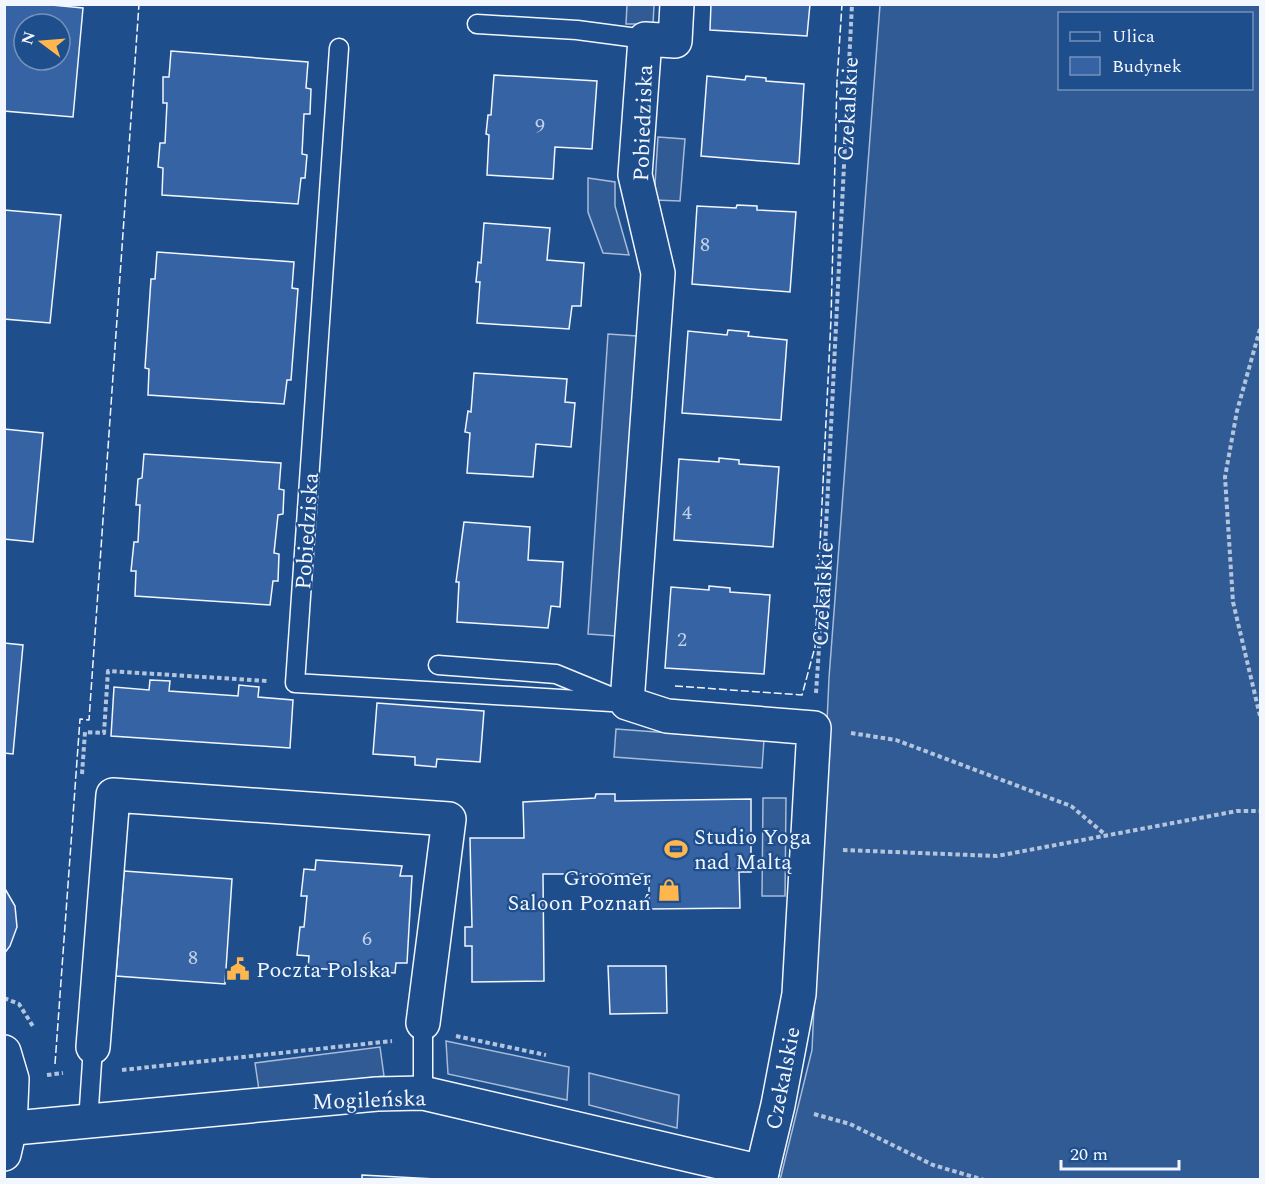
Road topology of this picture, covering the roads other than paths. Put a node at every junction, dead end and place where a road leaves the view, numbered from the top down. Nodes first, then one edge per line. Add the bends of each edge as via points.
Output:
1 (677, 4) edge
2 (477, 24) dead end
3 (645, 39) junction
4 (339, 48) dead end
5 (438, 664) dead end
6 (627, 703) junction
7 (423, 1031) joint
8 (92, 1059) joint
9 (8, 1066) edge
10 (423, 1093) junction
11 (88, 1122) junction
12 (6, 1137) edge
13 (761, 1176) edge

1 - 3 street, Pobiedziska via 675,41
2 - 3 lane
3 - 6 street, Pobiedziska via 635,175 658,273
4 - 6 lane, Pobiedziska via 295,683
5 - 6 lane via 556,674
6 - 13 street, Czekalskie via 667,716 814,728 799,994
7 - 8 street via 449,819 113,795
7 - 10 lane
8 - 11 lane
9 - 12 street
10 - 11 street, Mogileńska
10 - 13 street, Mogileńska
11 - 12 street, Mogileńska

